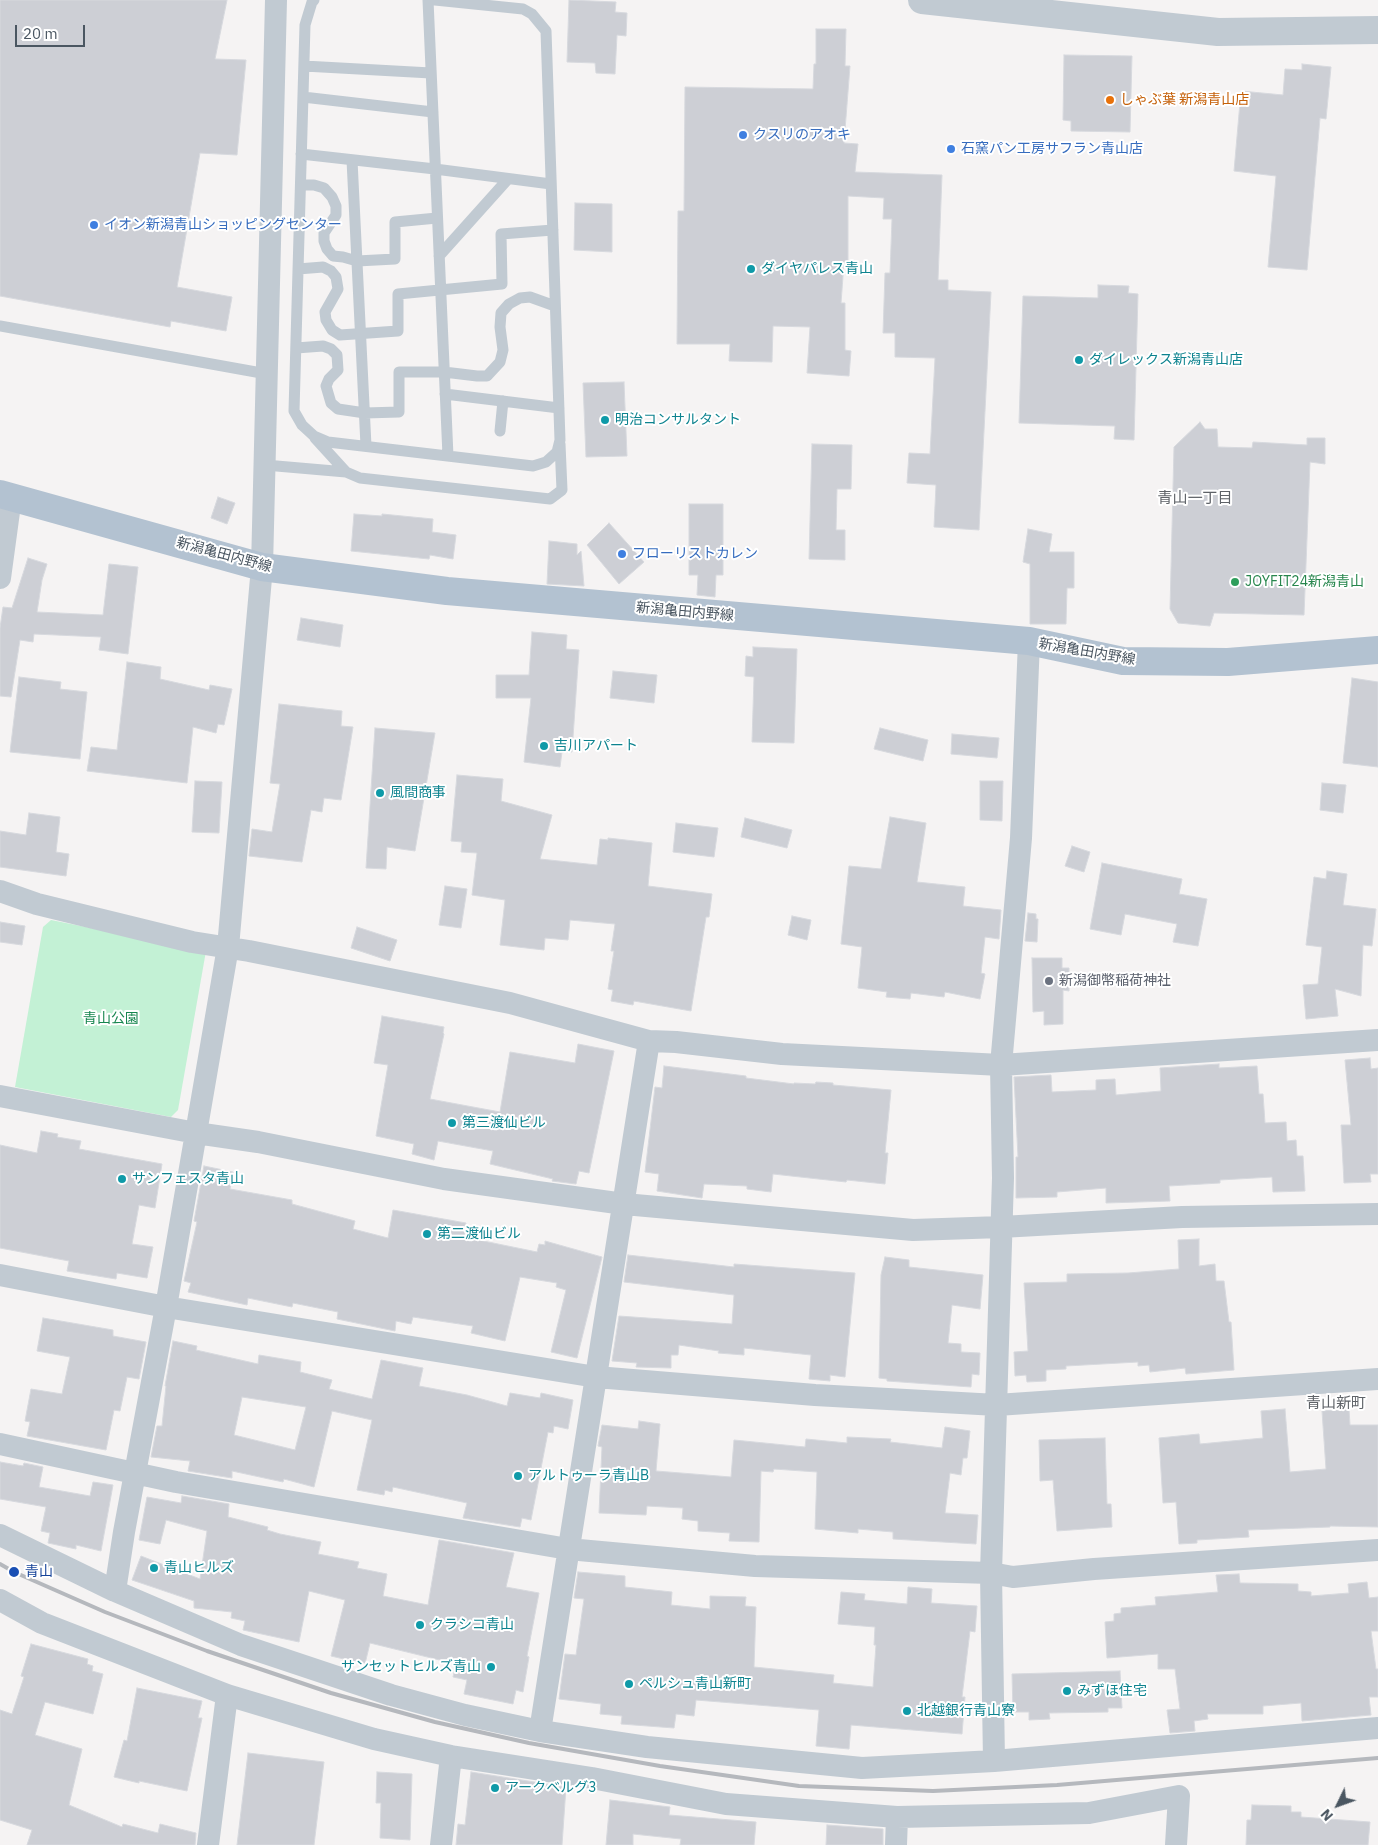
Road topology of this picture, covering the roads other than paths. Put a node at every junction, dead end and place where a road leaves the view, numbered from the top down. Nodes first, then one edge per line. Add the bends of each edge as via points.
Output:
1 (276, 0) edge
2 (314, 0) edge
3 (428, 0) edge
4 (435, 0) edge
5 (922, 0) edge
6 (1029, 5) edge
7 (1378, 30) edge
8 (304, 66) junction
9 (431, 73) junction
10 (303, 97) junction
11 (433, 112) junction
12 (302, 154) junction
13 (352, 160) junction
14 (435, 169) junction
15 (508, 178) junction
16 (551, 184) junction
17 (301, 185) junction
18 (437, 218) junction
19 (553, 230) junction
20 (439, 256) junction
21 (357, 262) junction
22 (298, 269) junction
23 (440, 290) junction
24 (556, 306) junction
25 (0, 326) edge
26 (361, 334) junction
27 (296, 348) junction
28 (444, 372) junction
29 (267, 374) junction
30 (445, 394) junction
31 (503, 401) junction
32 (559, 408) junction
33 (365, 413) junction
34 (500, 431) dead end
35 (314, 436) junction
36 (560, 440) junction
37 (366, 446) junction
38 (448, 456) junction
39 (265, 465) junction
40 (346, 472) junction
41 (6, 495) edge
42 (262, 567) junction
43 (0, 578) edge
44 (1029, 642) junction
45 (1378, 650) edge
46 (0, 891) edge
47 (228, 947) junction
48 (1378, 1040) edge
49 (649, 1041) junction
50 (1001, 1065) junction
51 (0, 1096) edge
52 (196, 1133) junction
53 (624, 1204) junction
54 (1378, 1214) edge
55 (1001, 1227) junction
56 (0, 1275) edge
57 (166, 1307) junction
58 (596, 1377) junction
59 (1378, 1379) edge
60 (997, 1405) junction
61 (0, 1444) edge
62 (134, 1473) junction
63 (0, 1535) edge
64 (568, 1549) junction
65 (1378, 1550) edge
66 (991, 1573) junction
67 (115, 1591) junction
68 (0, 1601) edge
69 (227, 1694) junction
70 (1378, 1728) edge
71 (540, 1731) junction
72 (451, 1756) junction
73 (994, 1761) junction
74 (897, 1817) junction
75 (208, 1845) edge
76 (441, 1845) edge
77 (896, 1845) edge
78 (1176, 1845) edge

1 - 29 street
2 - 8 lane via 305,25
3 - 9 lane
4 - 16 lane via 523,9 532,14 546,31
5 - 6 street
6 - 7 street via 1218,32
8 - 9 lane
8 - 10 lane
9 - 11 lane
10 - 11 lane
10 - 12 lane
11 - 14 lane
12 - 13 lane
12 - 17 lane
13 - 14 lane
13 - 21 lane
14 - 15 lane
14 - 18 lane
15 - 16 lane
15 - 20 lane
16 - 19 lane
17 - 21 lane via 314,184 324,188 332,197 336,215 324,233 327,249 333,256
17 - 22 lane
18 - 20 lane
18 - 21 lane via 395,222 395,259
19 - 23 lane via 501,234 502,284
19 - 24 lane
20 - 23 lane
21 - 26 lane
22 - 26 lane via 323,268 331,271 338,289 325,312 326,320 332,330 340,334
22 - 27 lane
23 - 26 lane via 398,294 398,331
23 - 28 lane
24 - 28 lane via 530,297 509,304 500,313 503,350 494,370 487,376
24 - 32 lane
25 - 29 lane
26 - 33 lane
27 - 33 lane via 323,346 331,349 339,363 338,370 326,386 331,403 338,409
27 - 35 lane via 294,412
28 - 30 lane
28 - 33 lane via 399,372 399,412
29 - 39 street
30 - 31 lane
30 - 38 lane
31 - 32 lane
31 - 34 lane
32 - 36 lane
33 - 37 lane
35 - 37 lane via 328,442
35 - 40 lane
36 - 38 lane via 557,452 546,462 532,466
36 - 40 lane via 562,490 550,499 360,478
37 - 38 lane
39 - 40 lane
39 - 42 street
41 - 42 main road, 新潟亀田内野線
41 - 43 street
42 - 44 main road, 新潟亀田内野線 via 447,592
42 - 47 street
44 - 45 main road, 新潟亀田内野線 via 1123,661 1228,662
44 - 50 street via 1021,838
46 - 47 street via 37,904 192,942
47 - 49 street via 510,1003
47 - 52 street
48 - 50 street
49 - 50 street via 782,1054
49 - 53 street
50 - 55 street
51 - 52 street
52 - 53 street via 444,1179
52 - 57 street
53 - 55 street via 913,1230
53 - 58 street
54 - 55 street via 1182,1217
55 - 60 street
56 - 57 street
57 - 58 street
57 - 62 street
58 - 60 street via 815,1395
58 - 64 street
59 - 60 street
60 - 66 street
61 - 62 street
62 - 64 street
62 - 67 street
63 - 67 street
64 - 66 street via 756,1566
64 - 71 street
65 - 66 street via 1013,1577
66 - 73 street
67 - 71 street via 241,1645 322,1673 465,1715
68 - 69 street via 42,1623
69 - 72 street via 374,1739
69 - 75 street
70 - 73 street
71 - 73 street via 647,1747 862,1768
72 - 74 street via 592,1778 726,1804
72 - 76 street
74 - 77 street
74 - 78 street via 1089,1813 1179,1796

